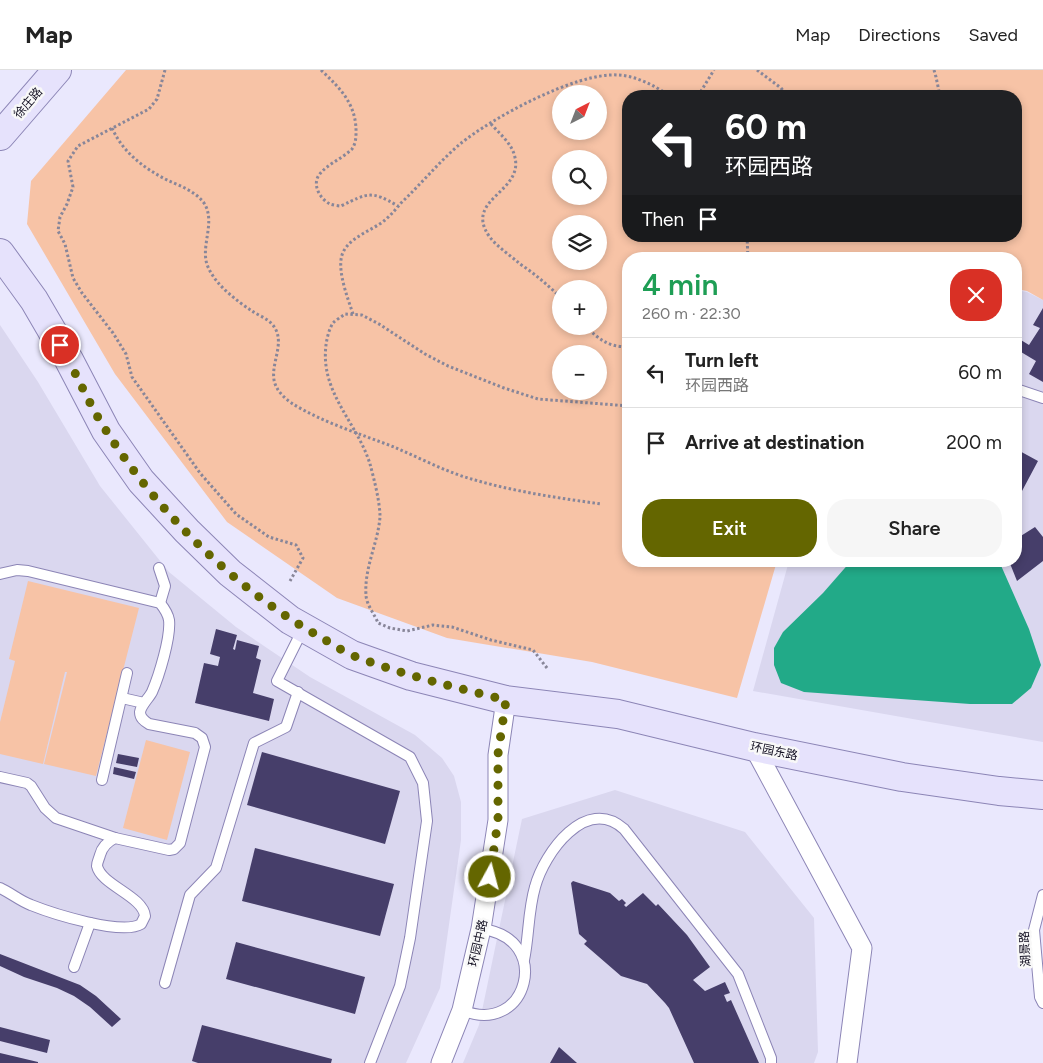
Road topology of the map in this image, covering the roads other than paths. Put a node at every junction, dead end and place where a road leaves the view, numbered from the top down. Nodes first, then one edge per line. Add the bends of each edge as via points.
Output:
1 (57, 70) edge
2 (0, 136) edge
3 (0, 253) edge
4 (1022, 392) edge
5 (1043, 398) edge
6 (159, 568) dead end
7 (0, 574) edge
8 (160, 603) junction
9 (304, 628) junction
10 (127, 673) dead end
11 (298, 692) junction
12 (122, 698) junction
13 (506, 700) junction
14 (144, 703) junction
15 (754, 747) junction
16 (0, 777) edge
17 (102, 780) dead end
18 (1043, 795) edge
19 (115, 838) junction
20 (0, 888) edge
21 (1043, 895) edge
22 (90, 923) junction
23 (482, 929) junction
24 (524, 960) junction
25 (74, 967) dead end
26 (166, 983) dead end
27 (1043, 1003) edge
28 (462, 1010) junction
29 (370, 1063) edge
30 (441, 1063) edge
31 (771, 1063) edge
32 (847, 1063) edge

1 - 2 street, 徐庄路
3 - 9 street, 环园东路 via 34,300 106,431 141,481 230,574
4 - 5 lane
6 - 8 lane via 165,586
7 - 8 lane via 28,571
8 - 14 lane via 169,621 168,633 160,672
9 - 11 lane via 277,681
9 - 13 street, 环园东路 via 352,655 411,676
10 - 12 lane
11 - 26 lane via 286,727 254,743 216,868 190,895
11 - 29 lane via 410,757 423,783 427,821 410,938 400,986
12 - 14 lane
12 - 17 lane
13 - 15 street, 环园东路 via 618,714
13 - 23 street, 环园中路 via 498,754 498,820
14 - 19 lane via 140,711 145,722 195,733 202,738 205,747 178,847 169,850
15 - 18 street, 环园东路 via 902,777
15 - 32 street via 862,948
16 - 19 lane via 27,783 56,818
19 - 22 lane via 101,850 98,867 104,877 142,906 145,916 140,924 133,927
20 - 22 lane via 30,905
21 - 27 lane, 湖景路 via 1034,930
22 - 25 lane
23 - 24 lane via 503,934 512,941
23 - 28 street, 环园中路
24 - 28 lane via 525,982 509,1007 491,1015
24 - 31 lane via 534,888 546,860 564,837 582,823 596,818 612,820 624,829 738,974
28 - 30 street, 环园中路

